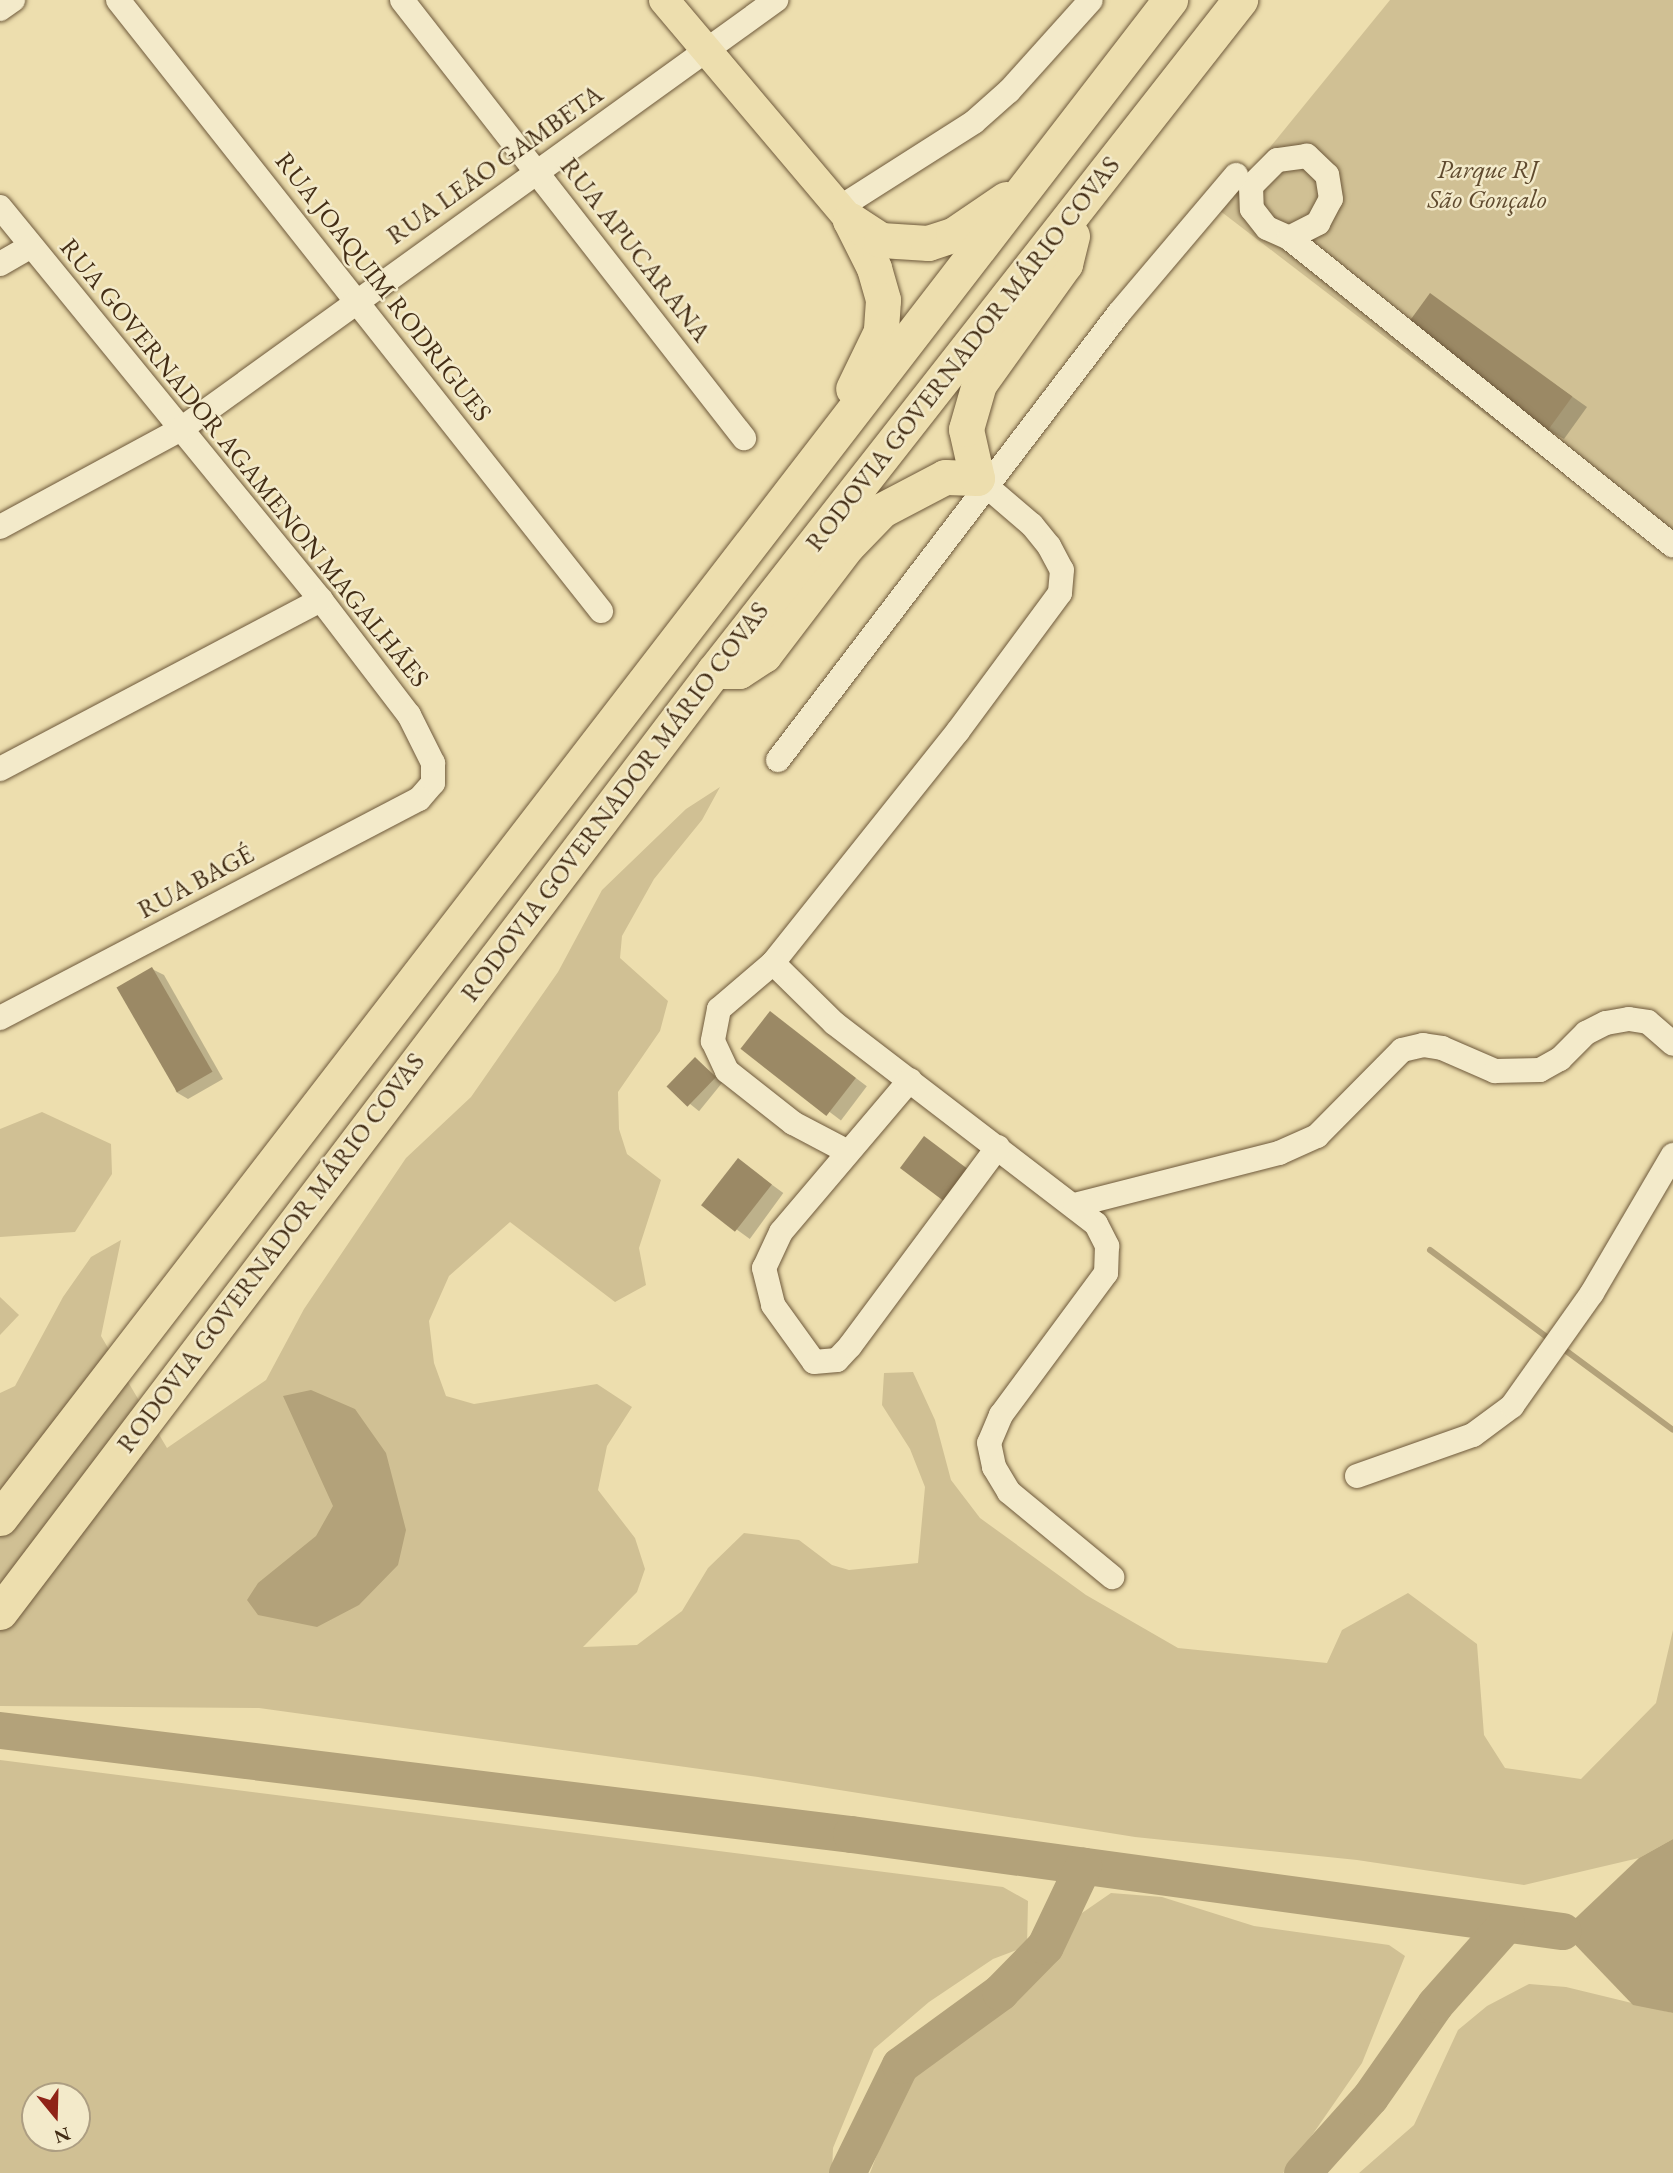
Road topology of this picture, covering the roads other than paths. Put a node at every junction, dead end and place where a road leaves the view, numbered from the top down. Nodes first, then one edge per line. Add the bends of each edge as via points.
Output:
1 (13, 0) edge
2 (118, 0) edge
3 (401, 0) edge
4 (664, 0) edge
5 (775, 0) edge
6 (1091, 0) edge
7 (1170, 0) edge
8 (1240, 0) edge
9 (0, 9) edge
10 (706, 53) junction
11 (535, 170) junction
12 (1035, 179) junction
13 (0, 207) edge
14 (1252, 209) junction
15 (1075, 212) junction
16 (844, 214) junction
17 (1289, 238) junction
18 (31, 246) junction
19 (0, 264) edge
20 (356, 300) junction
21 (181, 429) junction
22 (744, 438) dead end
23 (827, 446) junction
24 (982, 483) junction
25 (0, 527) edge
26 (1673, 547) edge
27 (321, 600) junction
28 (601, 611) dead end
29 (714, 671) junction
30 (778, 760) dead end
31 (0, 769) edge
32 (419, 799) joint
33 (773, 963) junction
34 (0, 1018) edge
35 (1673, 1044) edge
36 (910, 1080) junction
37 (998, 1146) junction
38 (848, 1152) junction
39 (1673, 1155) edge
40 (1075, 1205) junction
41 (1357, 1476) dead end
42 (0, 1518) edge
43 (1112, 1577) dead end
44 (0, 1612) edge

1 - 9 street
2 - 20 street, RUA JOAQUIM RODRIGUES
3 - 11 street, RUA APUCARANA
4 - 10 main road
5 - 10 street, RUA LEÃO GAMBETA
6 - 16 street via 1009,91 974,122
7 - 12 highway, RODOVIA GOVERNADOR MÁRIO COVAS
8 - 15 highway, RODOVIA GOVERNADOR MÁRIO COVAS
10 - 11 street, RUA LEÃO GAMBETA
10 - 16 main road
11 - 20 street, RUA LEÃO GAMBETA
11 - 22 street, RUA APUCARANA
12 - 16 highway via 953,235 928,243 881,240
12 - 23 highway, RODOVIA GOVERNADOR MÁRIO COVAS
13 - 18 street, RUA GOVERNADOR AGAMENON MAGALHÃES
14 - 17 street via 1267,229
14 - 17 street via 1251,186 1277,160 1307,156 1319,164 1327,175 1331,199 1318,223
14 - 24 street via 1229,182
15 - 24 highway via 1065,264 979,384 968,413 968,445
15 - 29 highway, RODOVIA GOVERNADOR MÁRIO COVAS
16 - 23 highway via 874,268 883,300 881,331
17 - 26 street
18 - 19 street
18 - 21 street, RUA GOVERNADOR AGAMENON MAGALHÃES
20 - 21 street, RUA LEÃO GAMBETA
20 - 28 street, RUA JOAQUIM RODRIGUES
21 - 25 street, RUA LEÃO GAMBETA
21 - 27 street, RUA GOVERNADOR AGAMENON MAGALHÃES
23 - 42 highway, RODOVIA GOVERNADOR MÁRIO COVAS via 170,1304
24 - 29 highway via 945,477 882,510 846,546 764,655 739,671
24 - 30 street
24 - 33 street via 1032,525 1049,546 1062,570 1060,593 958,731
27 - 31 street
27 - 32 street, RUA GOVERNADOR AGAMENON MAGALHÃES via 409,715 426,746 433,763 433,783
29 - 44 highway, RODOVIA GOVERNADOR MÁRIO COVAS
32 - 34 street, RUA BAGÉ
33 - 36 street via 800,994
33 - 38 street via 719,1009 713,1041 727,1071 793,1123
35 - 40 street via 1648,1022 1629,1019 1586,1033 1560,1059 1540,1070 1495,1072 1442,1048 1423,1045 1402,1050 1317,1136 1279,1153
36 - 37 street
36 - 38 street
37 - 38 street via 850,1346 837,1360 824,1364 814,1362 773,1305 764,1268 781,1232
37 - 40 street
39 - 41 street via 1592,1293 1512,1406 1473,1435
40 - 43 street via 1096,1224 1107,1246 1106,1272 1001,1415 989,1443 995,1467 1009,1492

